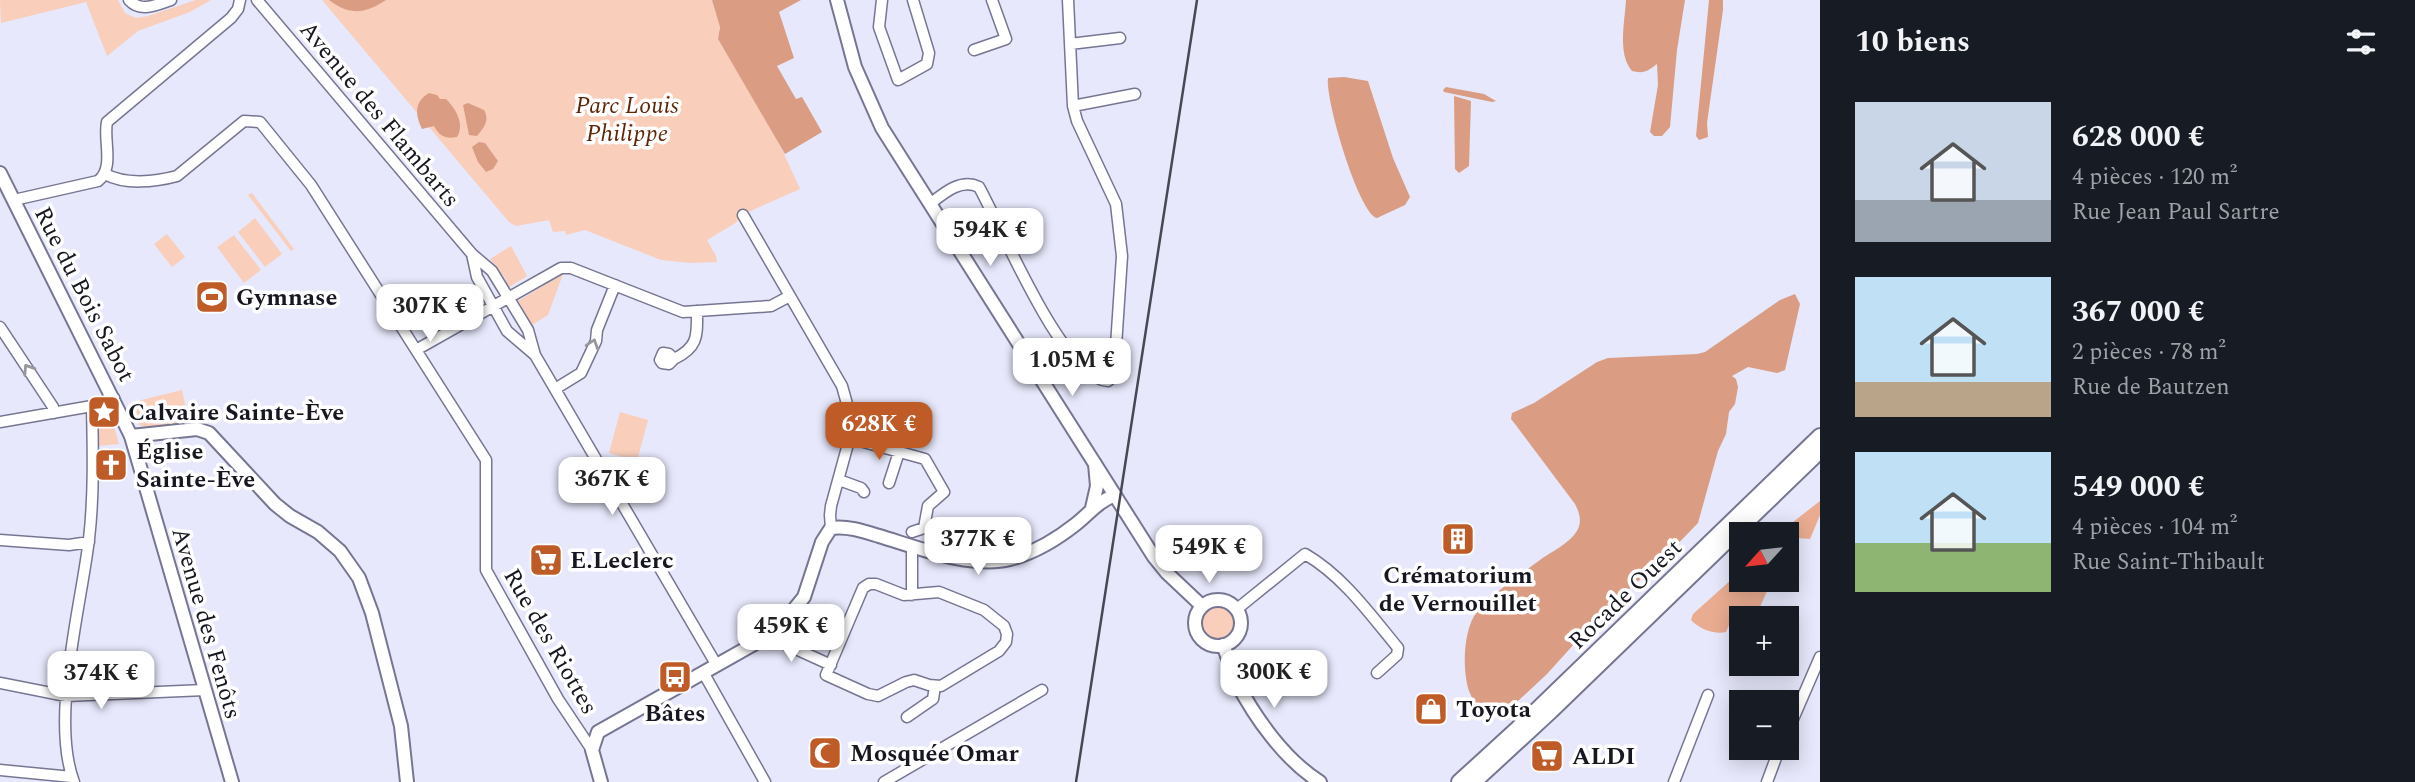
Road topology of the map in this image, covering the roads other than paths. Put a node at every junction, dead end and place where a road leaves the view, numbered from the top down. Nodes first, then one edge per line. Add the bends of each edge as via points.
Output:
1 (129, 0) edge
2 (171, 0) edge
3 (240, 0) edge
4 (257, 0) edge
5 (836, 0) edge
6 (883, 0) edge
7 (913, 0) edge
8 (992, 0) edge
9 (1068, 0) edge
10 (1120, 38) dead end
11 (1070, 44) junction
12 (974, 50) dead end
13 (1135, 94) dead end
14 (1073, 106) junction
15 (0, 173) edge
16 (105, 174) junction
17 (14, 201) junction
18 (930, 204) junction
19 (743, 215) dead end
20 (472, 254) junction
21 (614, 285) junction
22 (790, 296) junction
23 (508, 298) junction
24 (494, 306) junction
25 (697, 311) junction
26 (0, 327) edge
27 (416, 350) junction
28 (535, 355) junction
29 (674, 359) dead end
30 (555, 389) junction
31 (114, 398) junction
32 (92, 406) junction
33 (54, 413) junction
34 (0, 422) edge
35 (131, 436) junction
36 (1820, 436) edge
37 (849, 438) junction
38 (1820, 451) edge
39 (899, 452) junction
40 (1095, 464) junction
41 (839, 480) junction
42 (1105, 480) junction
43 (889, 483) dead end
44 (864, 492) dead end
45 (1115, 495) junction
46 (1095, 505) junction
47 (831, 528) junction
48 (912, 532) dead end
49 (0, 540) edge
50 (89, 541) junction
51 (912, 545) junction
52 (912, 594) junction
53 (1202, 606) junction
54 (1237, 609) junction
55 (771, 633) junction
56 (1223, 645) junction
57 (1819, 661) edge
58 (716, 664) junction
59 (831, 665) junction
60 (703, 672) junction
61 (1377, 673) dead end
62 (0, 683) edge
63 (935, 685) junction
64 (1042, 690) dead end
65 (205, 691) junction
66 (1708, 695) dead end
67 (65, 696) junction
68 (1799, 706) edge
69 (907, 717) dead end
70 (592, 750) junction
71 (1775, 760) edge
72 (0, 770) edge
73 (73, 779) edge
74 (232, 782) edge
75 (407, 782) edge
76 (601, 782) edge
77 (765, 782) edge
78 (884, 782) edge
79 (1320, 782) edge
80 (1459, 782) edge
81 (1475, 782) edge
82 (1674, 782) edge
83 (1767, 782) edge

1 - 2 street via 145,8
3 - 16 street via 231,18 107,122
4 - 20 street, Avenue des Flambarts
5 - 18 main road via 867,98
6 - 7 street via 879,27 898,80 927,64 929,53
8 - 12 street via 1006,39
9 - 11 street
10 - 11 street
11 - 14 street
13 - 14 street
14 - 18 street via 1116,204 1122,256 1114,376 1108,381 1090,373 1055,332 979,187 961,184
15 - 17 main road, Rue du Bois Sabot
16 - 17 street via 98,181
16 - 27 street, Rue des Riottes via 117,181 177,176 244,121 260,122 311,185
17 - 31 main road, Rue du Bois Sabot
18 - 40 main road
19 - 22 street
20 - 23 street, Avenue des Flambarts via 491,268
20 - 24 street via 477,277
21 - 23 street via 561,268
21 - 25 street via 683,312
30 -> 21 street via 581,373
22 - 25 street via 771,306
22 - 37 street via 842,386 849,411
23 - 24 street
23 - 28 street, Avenue des Flambarts via 528,330
24 - 27 street
24 - 28 street via 512,336
25 - 29 street via 697,339
33 -> 26 street
27 - 70 street, Rue des Riottes via 486,460 486,570
28 - 30 street
30 - 58 street
31 - 32 street
31 - 35 main road, Rue du Bois Sabot
32 - 33 street
32 - 50 street
33 - 34 street
35 - 65 main road, Avenue des Fenôts
35 - 75 main road via 206,431 275,504 345,556 367,595 401,726
36 - 80 main road, Rocade Ouest
37 - 39 street
37 - 41 street
38 - 81 main road, Rocade Ouest
39 - 43 street
39 - 48 street via 925,459 944,492 928,506 924,528
40 - 42 main road
40 - 46 main road
41 - 44 street
41 - 47 street
42 - 45 main road
42 - 46 main road
45 - 46 main road
45 - 53 main road via 1158,563
46 - 51 main road via 1050,542 1010,559 970,559
47 - 51 main road via 849,528
47 - 55 main road via 804,597
49 - 50 street via 69,545
50 - 67 street
51 - 52 street
52 - 59 street via 876,584 863,588
52 - 63 street via 939,592 985,610 1007,634 999,651 956,679
53 - 54 main road via 1220,600
53 - 56 main road via 1196,618 1197,632 1209,644
54 - 56 main road via 1241,628
54 - 61 street via 1304,554 1324,565 1398,648 1397,655
55 - 58 main road
55 - 59 street
56 - 79 main road via 1235,678 1263,722 1298,766
57 - 68 street
58 - 60 main road
59 - 63 street via 826,675 867,694 878,696 914,680
60 - 70 main road via 598,732
60 - 77 street
62 - 67 street
63 - 69 street via 933,699
64 - 78 street
65 - 67 street
65 - 74 main road, Avenue des Fenôts
66 - 82 street
67 - 73 street
70 - 76 main road
71 - 83 street
72 - 73 street

